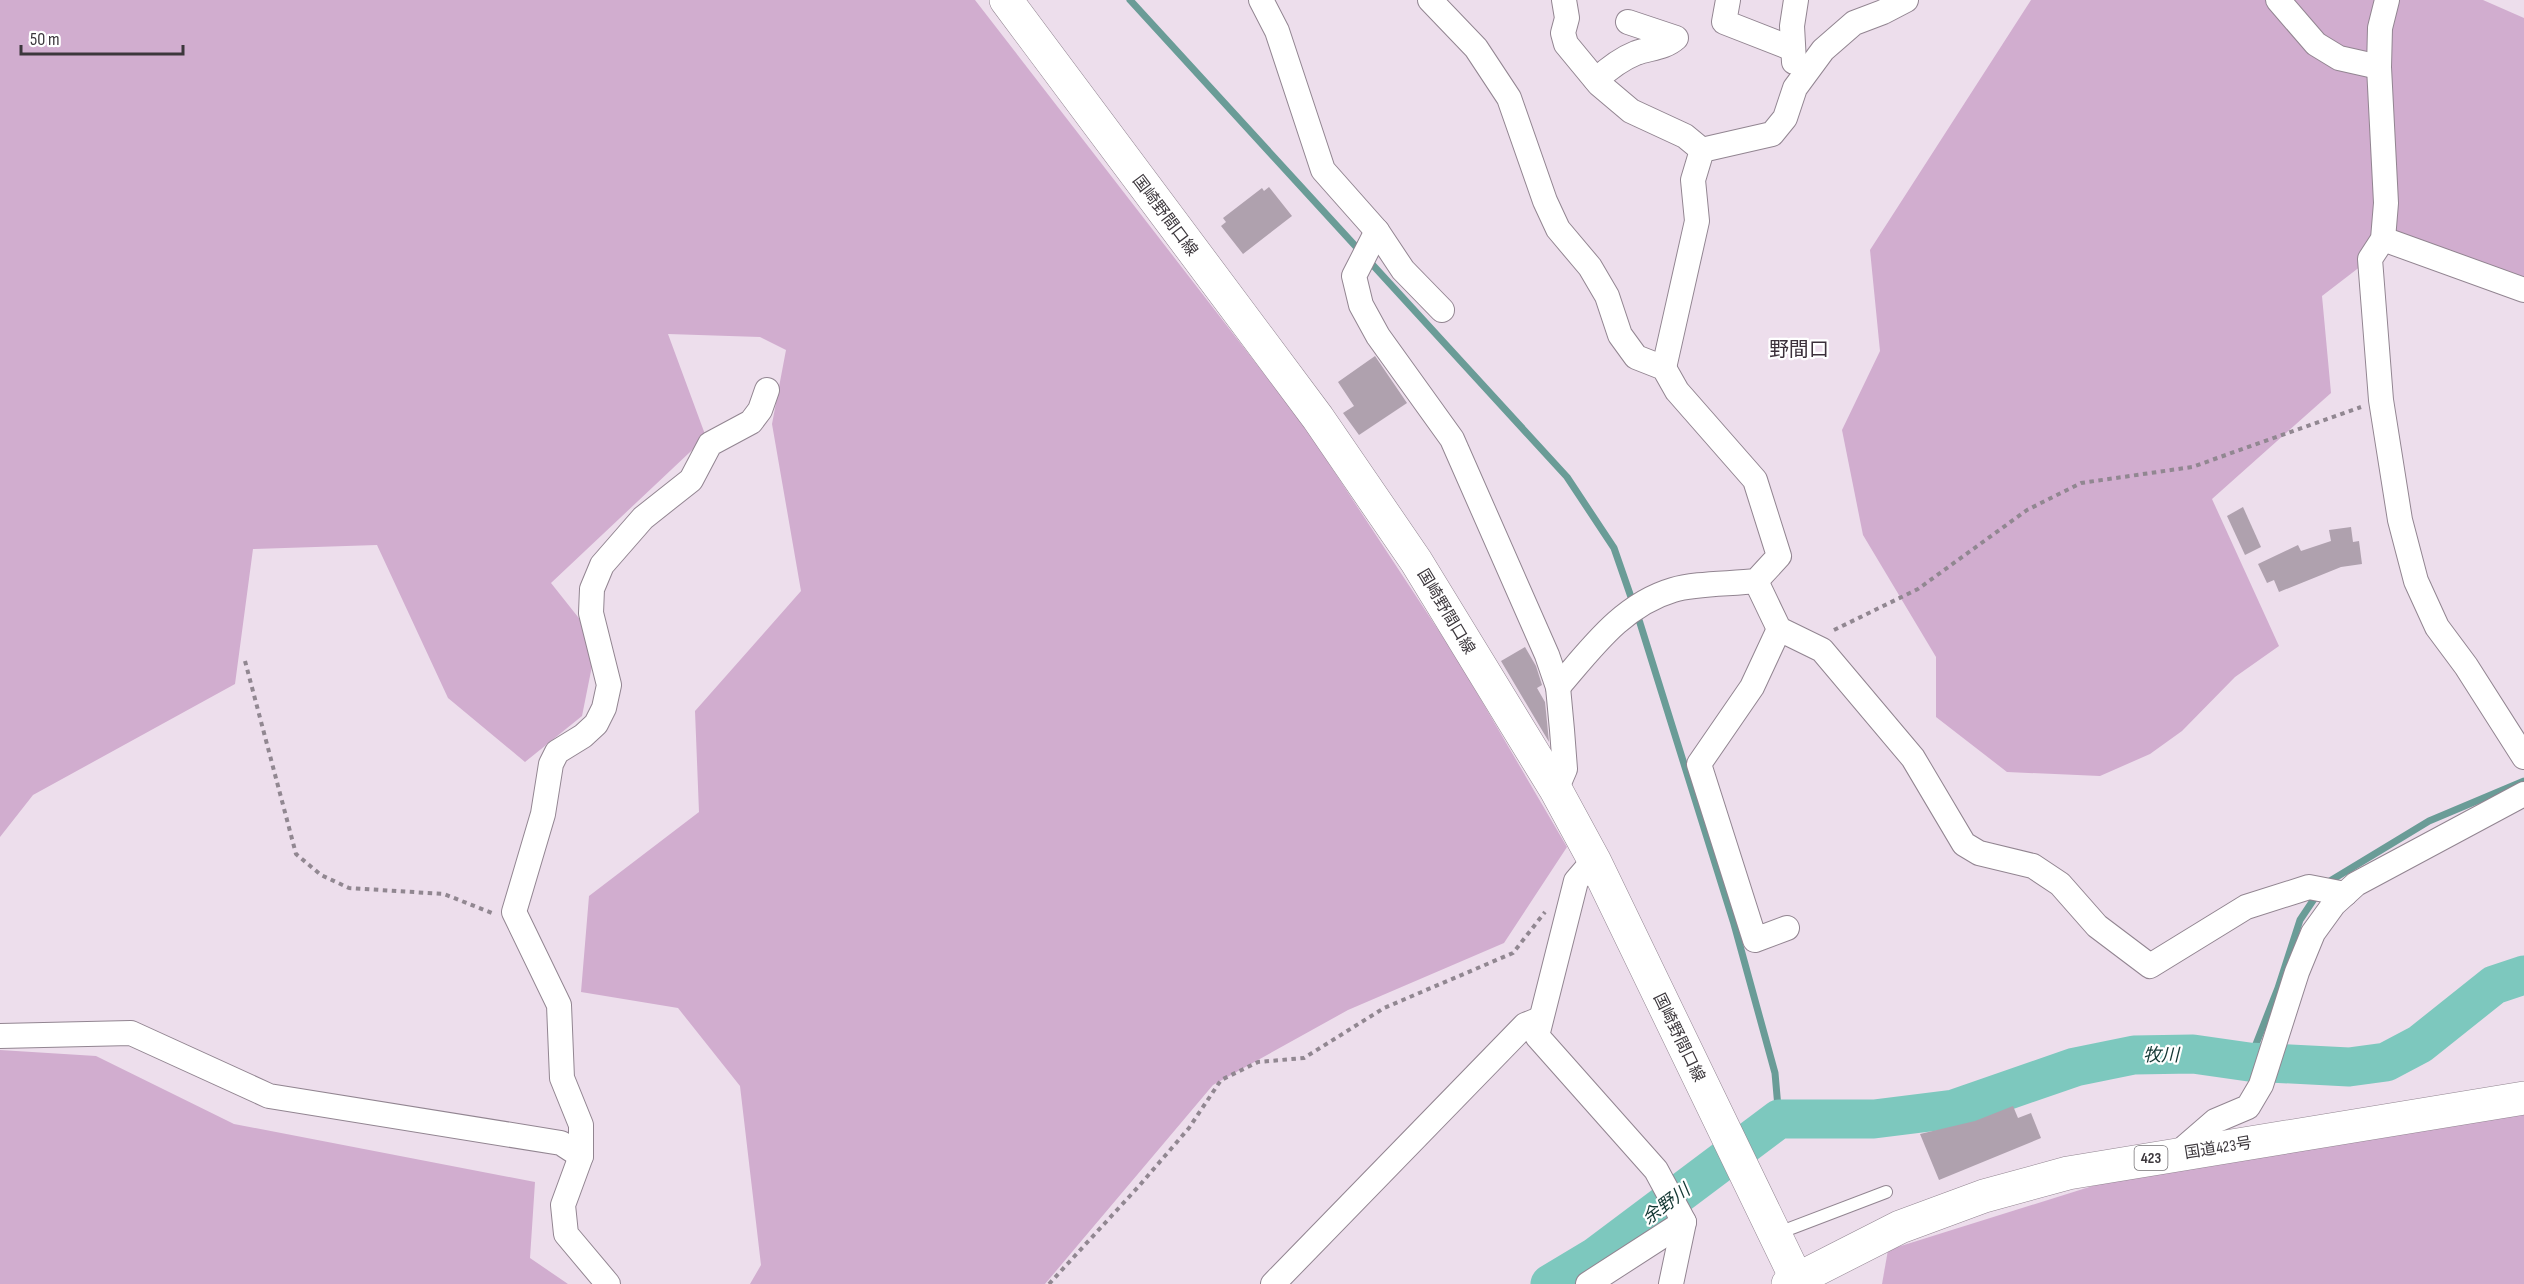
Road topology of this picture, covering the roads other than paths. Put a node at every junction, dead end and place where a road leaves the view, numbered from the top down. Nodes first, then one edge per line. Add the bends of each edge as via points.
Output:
1 (1006, 0) edge
2 (1261, 0) edge
3 (1430, 0) edge
4 (1564, 0) edge
5 (1728, 0) edge
6 (1796, 0) edge
7 (1906, 0) edge
8 (2278, 0) edge
9 (2387, 0) edge
10 (1628, 22) dead end
11 (1793, 49) junction
12 (2379, 68) junction
13 (1596, 80) junction
14 (1795, 88) junction
15 (1702, 150) junction
16 (1377, 231) junction
17 (2383, 239) junction
18 (2524, 290) edge
19 (1442, 310) dead end
20 (1664, 368) junction
21 (767, 390) dead end
22 (1756, 581) junction
23 (1779, 629) junction
24 (1558, 687) junction
25 (2524, 757) edge
26 (1556, 790) junction
27 (2524, 794) edge
28 (1594, 860) junction
29 (2345, 894) junction
30 (1787, 928) dead end
31 (1540, 1019) junction
32 (0, 1036) edge
33 (2524, 1098) edge
34 (2178, 1153) junction
35 (581, 1156) junction
36 (1886, 1192) dead end
37 (1684, 1222) junction
38 (1775, 1234) junction
39 (1792, 1281) edge
40 (608, 1284) edge
41 (1273, 1284) edge
42 (1588, 1284) edge
43 (1671, 1284) edge

1 - 26 main road, 国崎野間口線 via 1325,428 1416,561
2 - 16 street via 1277,31 1323,170
3 - 20 street via 1476,48 1509,98 1558,229 1590,267 1607,296 1620,335 1636,357
4 - 13 street via 1566,44
5 - 11 street via 1724,22
6 - 11 street
7 - 14 street via 1854,23 1823,50
8 - 12 street via 2316,44 2339,58
9 - 12 street via 2380,28
10 - 13 street via 1676,38 1616,63
11 - 14 street
12 - 17 street via 2386,203
13 - 15 street via 1631,111 1685,136
14 - 15 street via 1785,118 1772,134
15 - 20 street via 1693,180 1697,221
16 - 19 street via 1403,270
16 - 24 street via 1354,276 1361,305 1378,336 1452,439
17 - 18 street
17 - 25 street via 2370,260 2381,400 2400,520 2416,581 2437,627
20 - 22 street via 1677,391 1755,480 1779,556
21 - 35 street via 751,422 710,444 691,480 643,518 602,566 592,589 591,613 609,686 604,708 596,724 557,752 551,764 543,814 514,912 559,1005 562,1078 581,1125
22 - 23 street
22 - 24 street via 1675,589 1652,598 1615,622
23 - 29 street via 1822,650 1913,758 1965,844 1979,853 2033,866 2060,884 2097,926 2150,966 2246,907 2309,887
23 - 30 street via 1752,687 1700,765 1755,940
24 - 26 street via 1565,769
26 - 28 main road, 国崎野間口線
27 - 29 street
28 - 31 street via 1576,881
28 - 38 main road, 国崎野間口線
29 - 34 street via 2313,933 2261,1085 2248,1107 2215,1122
31 - 37 street via 1537,1036 1656,1170
31 - 41 street via 1526,1025
32 - 35 street via 131,1033 269,1096 561,1143
33 - 34 main road, 国道423号 / 423
34 - 39 main road, 国道423号 / 423 via 2068,1173 1984,1196 1900,1227
35 - 40 street via 562,1205 566,1234
36 - 38 lane
37 - 42 street
37 - 43 street
38 - 39 main road, 国崎野間口線

